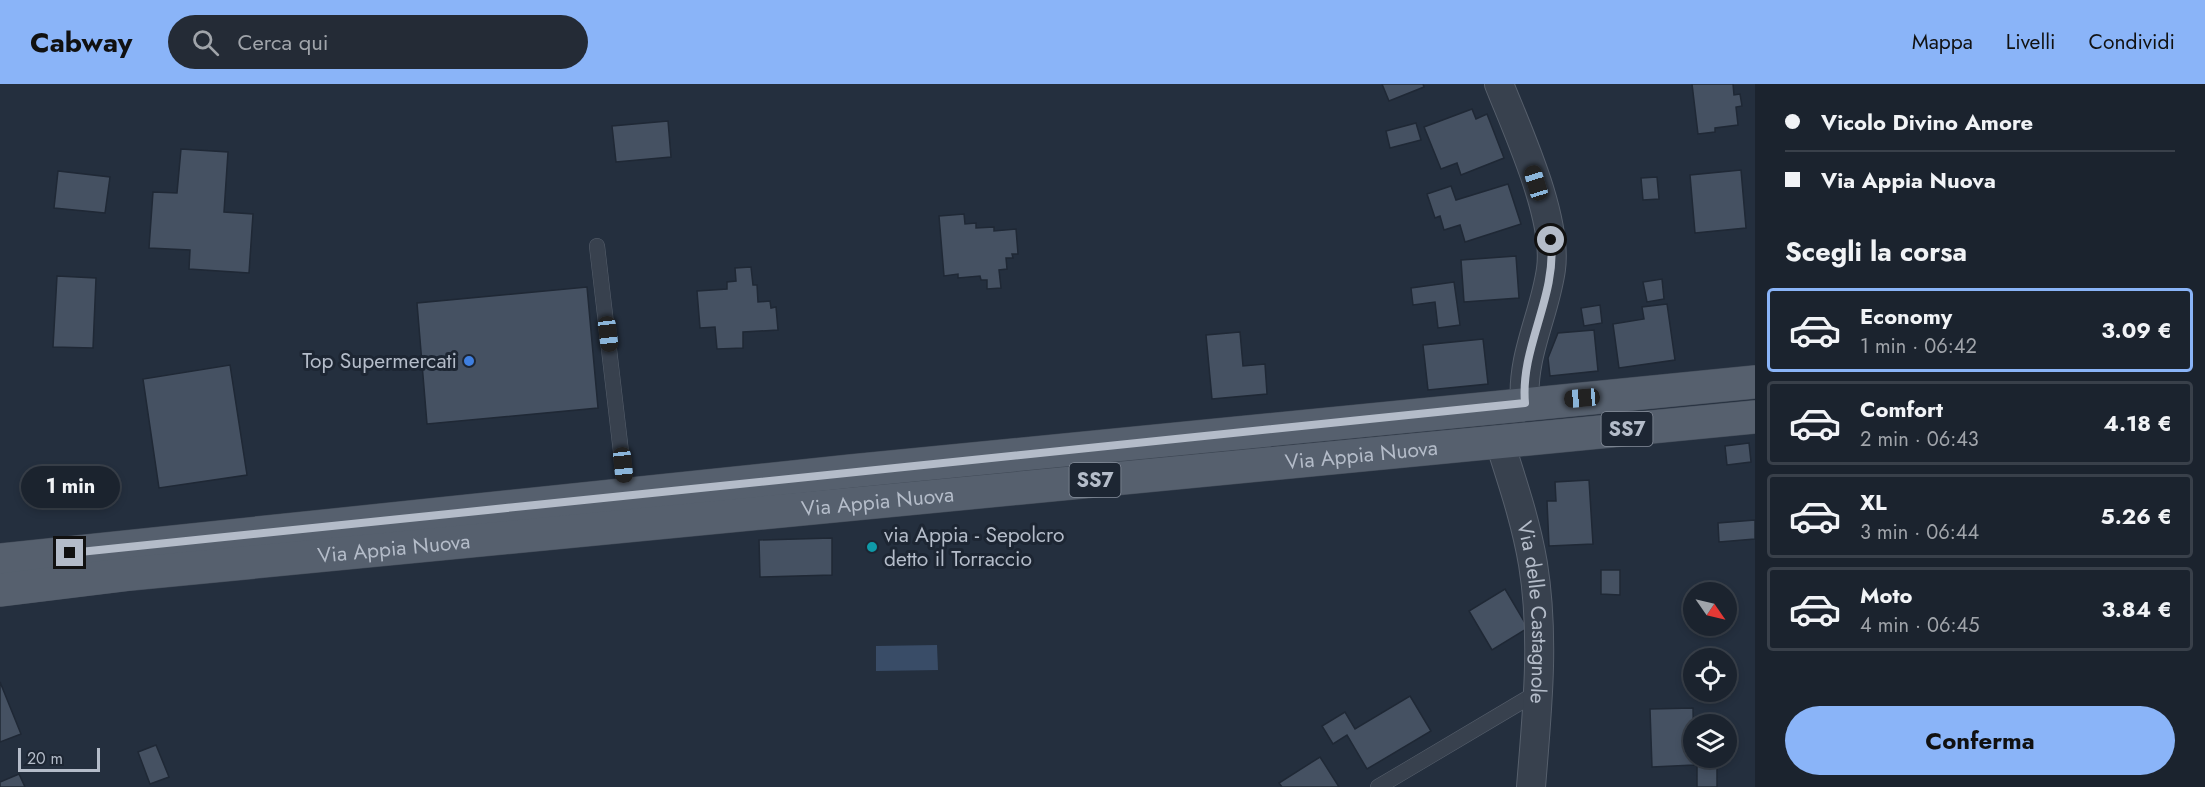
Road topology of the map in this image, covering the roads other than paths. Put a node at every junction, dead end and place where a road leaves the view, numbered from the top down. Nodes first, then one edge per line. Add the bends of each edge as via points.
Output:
1 (1499, 84) edge
2 (597, 246) dead end
3 (1755, 382) edge
4 (1525, 403) junction
5 (1755, 417) edge
6 (1499, 440) junction
7 (626, 495) junction
8 (0, 561) edge
9 (0, 591) edge
10 (1538, 692) junction
11 (1378, 787) edge
12 (1531, 787) edge

1 - 4 street via 1531,166 1552,250 1547,289 1523,381
2 - 7 lane
3 - 4 main road, Via Appia Nuova / SS7
4 - 7 main road, Via Appia Nuova / SS7
5 - 6 main road, Via Appia Nuova / SS7
6 - 9 main road, Via Appia Nuova / SS7 via 166,570
6 - 10 street, Via delle Castagnole via 1533,564 1538,607
7 - 8 main road, Via Appia Nuova / SS7
10 - 11 lane
10 - 12 street, Via delle Castagnole

